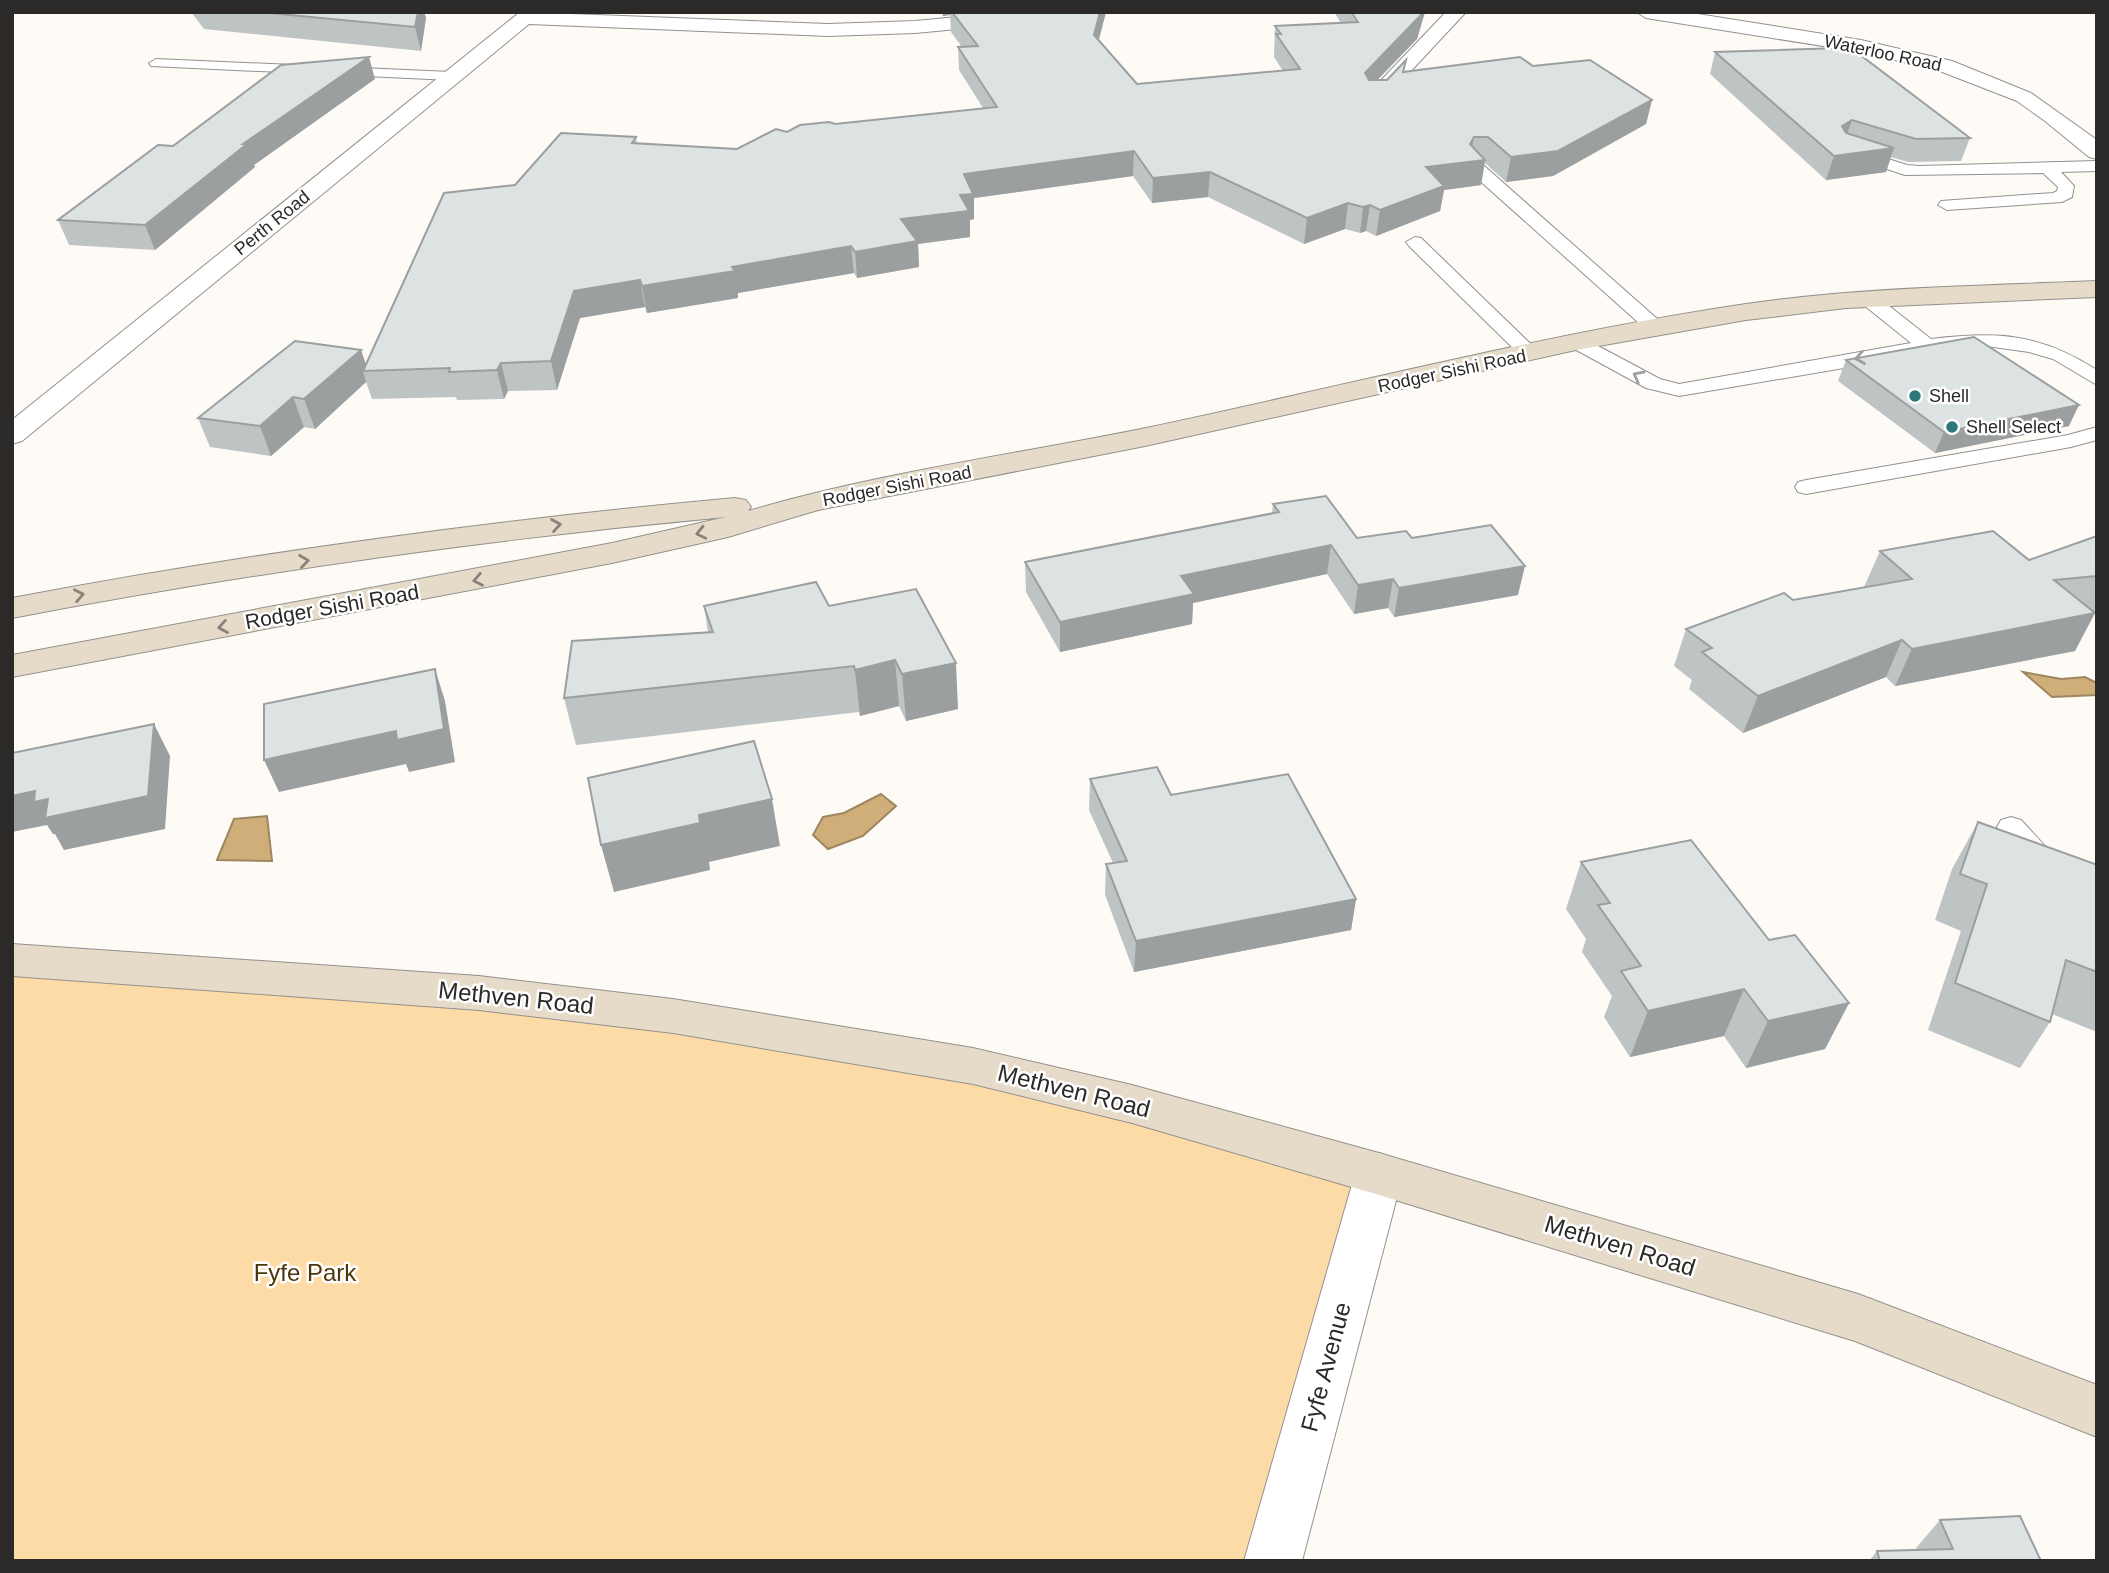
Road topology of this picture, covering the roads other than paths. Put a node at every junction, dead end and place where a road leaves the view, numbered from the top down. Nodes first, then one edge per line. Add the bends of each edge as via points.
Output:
1 (1073, 12) edge
2 (1457, 12) edge
3 (1646, 12) edge
4 (528, 15) edge
5 (156, 63) dead end
6 (451, 76) junction
7 (1375, 98) edge
8 (1845, 150) edge
9 (2097, 152) edge
10 (2097, 166) edge
11 (2048, 167) junction
12 (1476, 168) edge
13 (1947, 205) dead end
14 (1415, 242) dead end
15 (2097, 289) edge
16 (1867, 298) junction
17 (1657, 328) junction
18 (1576, 342) junction
19 (1927, 345) junction
20 (1530, 354) junction
21 (2097, 379) edge
22 (2097, 433) edge
23 (12, 435) edge
24 (1806, 487) dead end
25 (814, 502) junction
26 (12, 608) edge
27 (12, 666) edge
28 (2011, 827) dead end
29 (2097, 922) edge
30 (12, 960) edge
31 (1379, 1174) junction
32 (2097, 1411) edge
33 (1273, 1561) edge

1 - 4 street via 828,30
2 - 7 street
3 - 9 street, Waterloo Road via 1942,64 2025,98
4 - 6 street, Perth Road
5 - 6 lane
6 - 23 street, Perth Road
8 - 11 lane via 1920,171
10 - 11 lane
11 - 13 lane via 2066,186 2066,193 2056,198
12 - 17 lane
14 - 20 lane
15 - 16 main road, Rodger Sishi Road
16 - 17 main road, Rodger Sishi Road
16 - 19 lane
17 - 18 main road, Rodger Sishi Road
19 -> 18 lane via 1679,390 1653,384
18 - 20 main road, Rodger Sishi Road
19 - 21 lane via 1979,339 2012,342 2060,355
20 - 25 main road, Rodger Sishi Road
22 - 24 lane
26 -> 25 main road, Rodger Sishi Road via 150,582 572,523 676,510
25 -> 27 main road, Rodger Sishi Road via 612,554
28 - 29 lane
30 - 31 main road, Methven Road via 479,993 673,1016 973,1066 1132,1104
31 - 32 main road, Methven Road via 1858,1318
31 - 33 street, Fyfe Avenue

